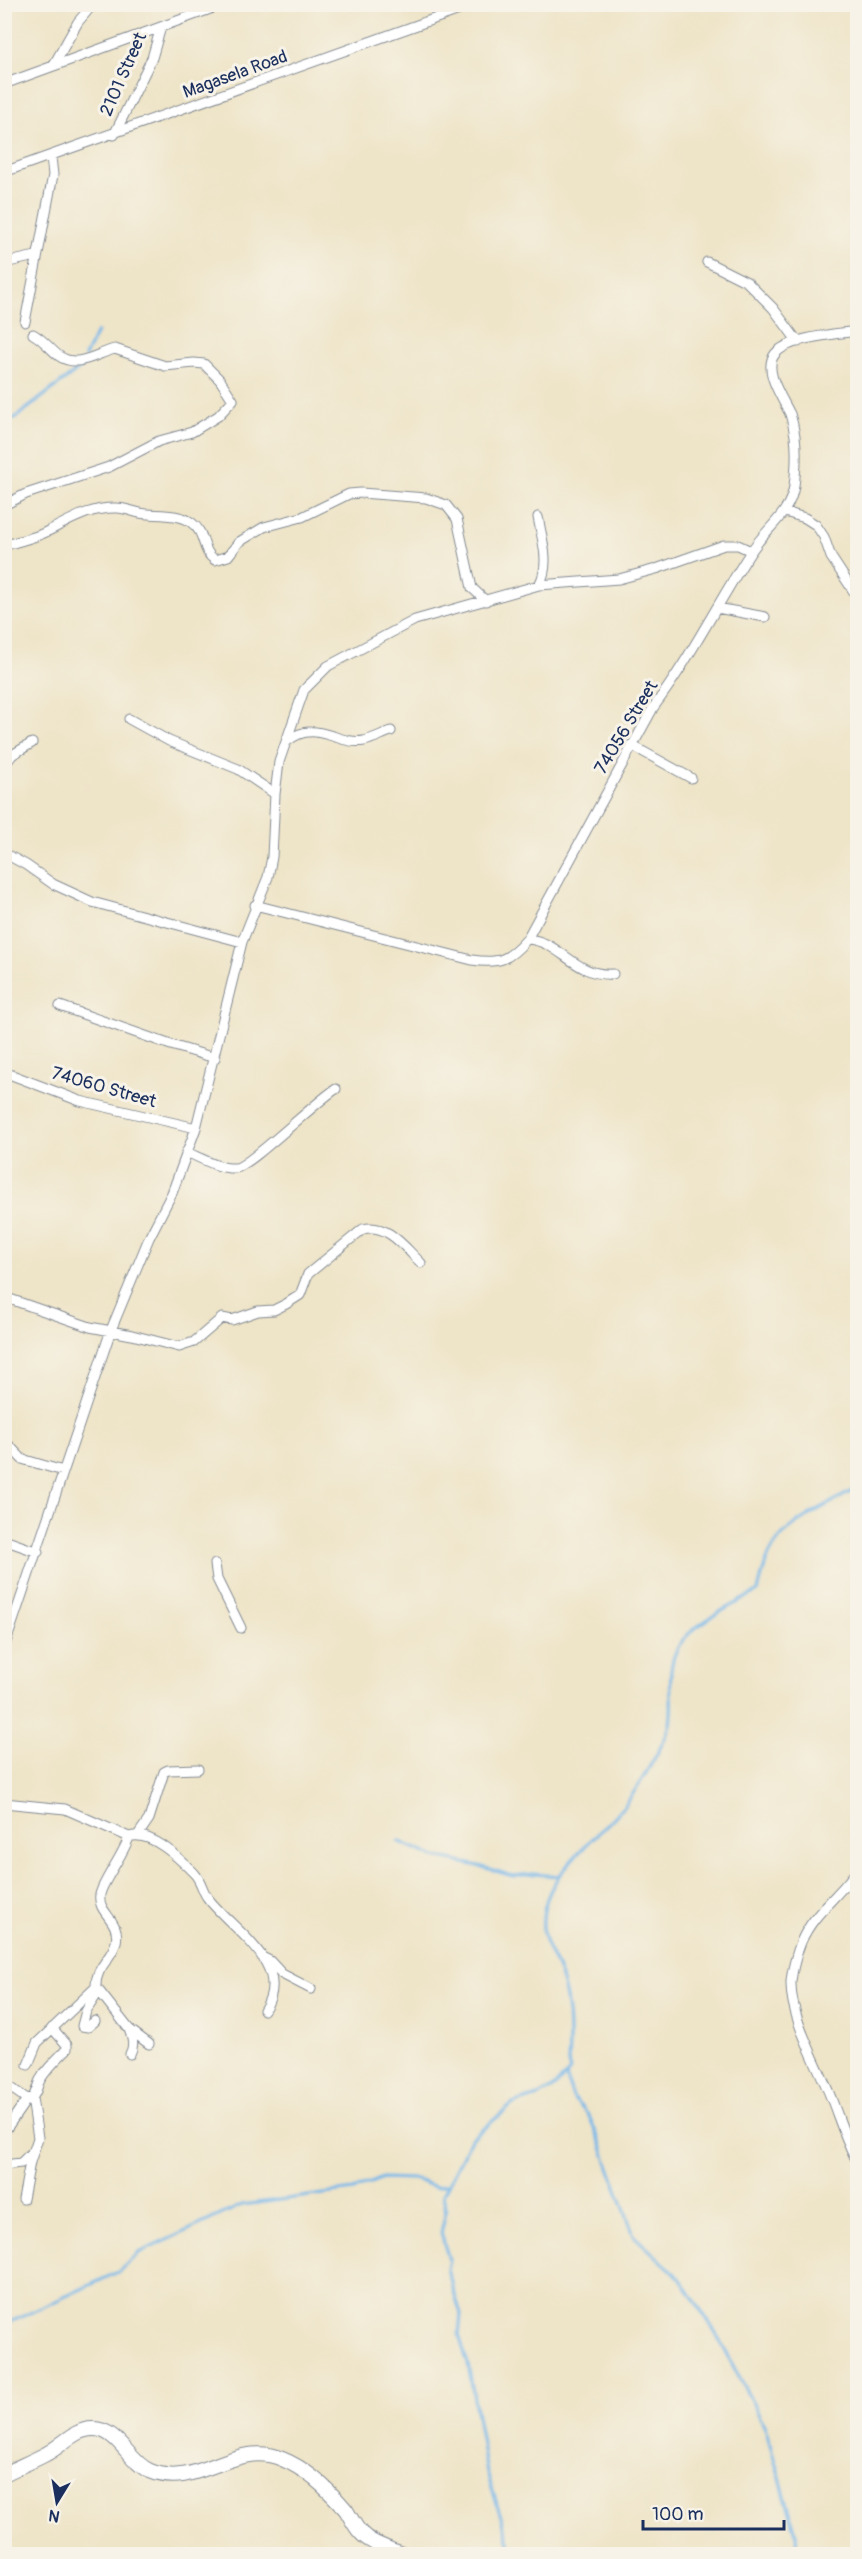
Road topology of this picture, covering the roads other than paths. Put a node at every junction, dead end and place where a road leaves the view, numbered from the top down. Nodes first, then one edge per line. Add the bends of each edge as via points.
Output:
1 (93, 4) edge
2 (224, 4) edge
3 (476, 4) edge
4 (161, 27) junction
5 (53, 66) junction
6 (4, 84) edge
7 (114, 135) junction
8 (51, 157) junction
9 (4, 172) edge
10 (36, 256) junction
11 (707, 262) dead end
12 (4, 263) edge
13 (25, 322) dead end
14 (858, 331) edge
15 (33, 334) dead end
16 (798, 342) junction
17 (4, 505) edge
18 (785, 512) junction
19 (538, 517) dead end
20 (4, 546) edge
21 (751, 551) junction
22 (539, 585) junction
23 (858, 598) edge
24 (486, 600) junction
25 (717, 608) junction
26 (765, 617) dead end
27 (129, 719) dead end
28 (391, 731) dead end
29 (286, 742) junction
30 (32, 743) dead end
31 (631, 746) junction
32 (4, 766) edge
33 (691, 778) dead end
34 (275, 794) junction
35 (4, 853) edge
36 (255, 905) junction
37 (527, 939) junction
38 (242, 942) junction
39 (613, 974) dead end
40 (60, 1006) dead end
41 (215, 1058) junction
42 (4, 1072) edge
43 (336, 1089) dead end
44 (196, 1128) junction
45 (186, 1152) junction
46 (421, 1263) dead end
47 (4, 1297) edge
48 (111, 1330) junction
49 (4, 1440) edge
50 (63, 1471) junction
51 (4, 1540) edge
52 (38, 1552) junction
53 (214, 1564) dead end
54 (241, 1628) dead end
55 (4, 1648) edge
56 (198, 1769) dead end
57 (4, 1803) edge
58 (134, 1836) junction
59 (858, 1869) edge
60 (262, 1957) junction
61 (98, 1989) junction
62 (311, 1989) dead end
63 (264, 2010) dead end
64 (95, 2021) dead end
65 (52, 2028) junction
66 (129, 2029) junction
67 (149, 2044) dead end
68 (130, 2054) dead end
69 (28, 2065) dead end
70 (4, 2083) edge
71 (29, 2098) junction
72 (4, 2132) edge
73 (36, 2148) junction
74 (19, 2163) junction
75 (858, 2163) edge
76 (4, 2165) edge
77 (27, 2179) junction
78 (23, 2199) dead end
79 (4, 2474) edge
80 (401, 2554) edge

1 - 5 street
2 - 4 street
3 - 7 street, Magasela Road
4 - 5 street
4 - 7 street, 2101 Street via 152,57
5 - 6 street
7 - 8 street, Magasela Road
8 - 9 street, Magasela Road
8 - 10 street via 53,175
10 - 12 street
10 - 13 street
11 - 16 street via 747,282
14 - 16 street, 74056 Street
15 - 17 street via 60,357 83,360 115,349 165,366 204,364 233,400 218,416 192,432 159,441 109,467
16 - 18 street, 74056 Street via 784,347 772,360 774,380 791,416 795,438 795,477
18 - 21 street, 74056 Street
18 - 23 street via 816,525
19 - 22 street via 545,555
20 - 24 street via 45,533 87,512 116,508 192,522 200,530 206,553 215,560 228,556 239,542 264,527 302,517 349,494 426,498 446,505 457,519 472,588
21 - 22 street via 731,544 619,579
21 - 25 street, 74056 Street
22 - 24 street
24 - 29 street via 415,620 328,666 304,690
25 - 26 street
25 - 31 street, 74056 Street
27 - 34 street via 169,741 237,769
28 - 29 street via 363,741 306,732
29 - 34 street
30 - 32 street via 12,755
31 - 33 street
31 - 37 street, 74056 Street
34 - 36 street via 272,857 264,889
35 - 38 street via 52,884 92,902
36 - 37 street, 74056 Street via 488,962 508,957
36 - 38 street
37 - 39 street via 544,942 588,972
38 - 41 street
40 - 41 street
41 - 44 street
42 - 44 street, 74060 Street via 80,1101
43 - 45 street via 245,1165 230,1168
44 - 45 street
45 - 48 street via 172,1193
46 - 48 street via 386,1230 373,1226 363,1229 308,1274 300,1294 274,1311 258,1311 232,1320 222,1318 194,1342 179,1347
47 - 48 street via 90,1327
48 - 50 street
49 - 50 street via 22,1459
50 - 52 street
51 - 52 street
52 - 55 street
53 - 54 street via 217,1579
56 - 58 street via 164,1773 148,1819
57 - 58 street via 65,1809
58 - 60 street via 156,1840 195,1874 207,1897
58 - 61 street via 99,1895 102,1907 116,1926 116,1941 95,1978
59 - 75 street via 801,1942 791,1981 802,2028 840,2128
60 - 62 street via 282,1974
60 - 63 street via 273,1984
61 - 64 street via 82,2026 88,2027
61 - 65 street
61 - 66 street
65 - 69 street via 37,2043
65 - 71 street via 67,2049
66 - 67 street
66 - 68 street via 133,2049
70 - 71 street
71 - 72 street
71 - 73 street via 38,2128
73 - 74 street
73 - 77 street
74 - 76 street
74 - 77 street
77 - 78 street
79 - 80 street via 47,2454 77,2433 95,2429 104,2430 135,2462 151,2472 176,2476 240,2455 265,2454 304,2471 345,2510 361,2533

